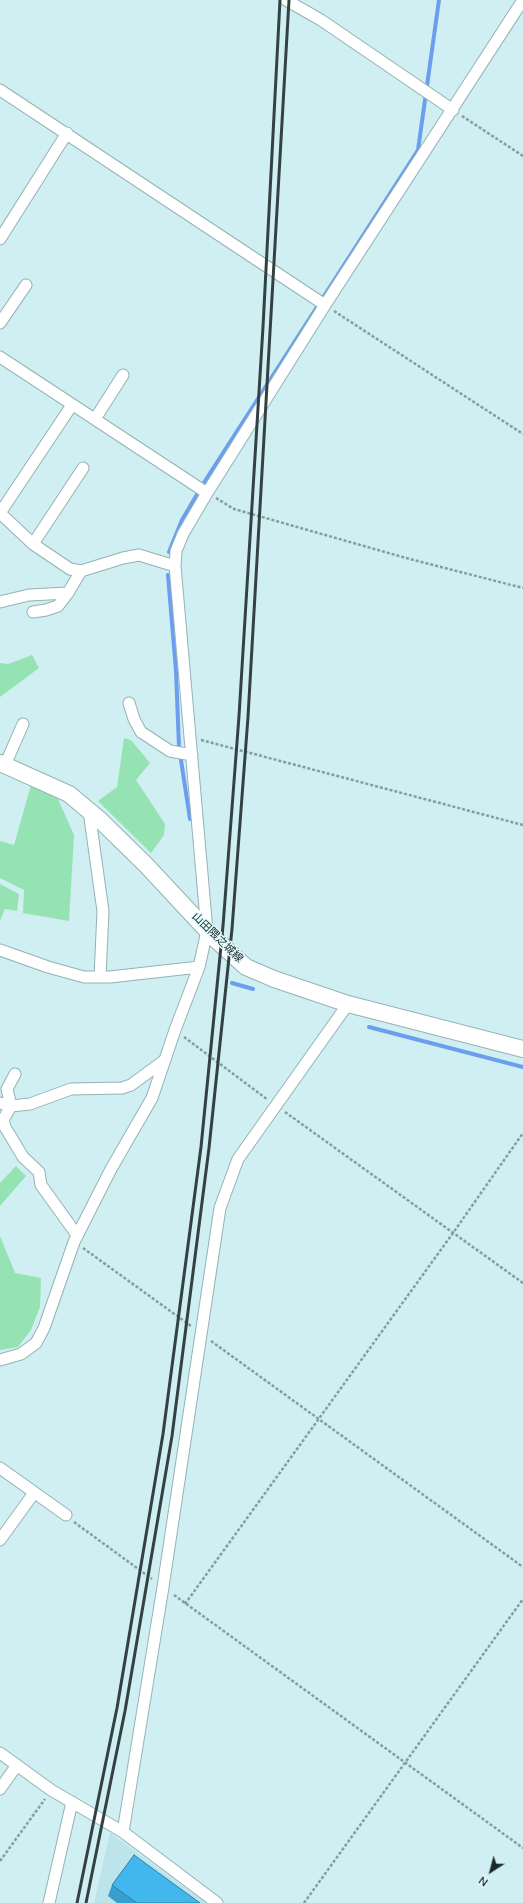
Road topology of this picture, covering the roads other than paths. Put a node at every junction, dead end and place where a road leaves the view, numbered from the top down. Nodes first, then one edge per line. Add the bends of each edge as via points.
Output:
1 (286, 0) edge
2 (523, 0) edge
3 (0, 90) edge
4 (453, 110) junction
5 (67, 133) junction
6 (0, 239) edge
7 (26, 285) dead end
8 (321, 303) junction
9 (0, 323) edge
10 (0, 357) edge
11 (123, 375) dead end
12 (72, 404) junction
13 (95, 419) junction
14 (82, 468) dead end
15 (203, 490) junction
16 (0, 513) edge
17 (33, 544) junction
18 (175, 566) junction
19 (81, 571) junction
20 (68, 593) junction
21 (0, 602) edge
22 (33, 612) dead end
23 (130, 703) dead end
24 (23, 724) dead end
25 (184, 753) junction
26 (2, 764) edge
27 (89, 811) junction
28 (207, 931) junction
29 (0, 950) edge
30 (199, 967) junction
31 (100, 977) junction
32 (348, 1004) junction
33 (523, 1049) edge
34 (165, 1060) junction
35 (15, 1074) dead end
36 (5, 1104) edge
37 (75, 1239) junction
38 (0, 1360) edge
39 (0, 1468) edge
40 (34, 1493) junction
41 (66, 1515) road end
42 (0, 1540) edge
43 (0, 1753) edge
44 (17, 1765) junction
45 (0, 1789) edge
46 (72, 1802) junction
47 (123, 1832) junction
48 (49, 1903) edge
49 (217, 1903) edge

1 - 4 street via 321,20
2 - 4 street
3 - 5 street
4 - 8 street
5 - 6 street
5 - 8 street
7 - 9 street
8 - 15 street
10 - 12 street
11 - 13 street
12 - 13 street
12 - 16 street
13 - 15 street
14 - 17 street
15 - 18 street via 176,551
16 - 17 street
17 - 19 street via 70,569
18 - 19 street via 138,555
18 - 25 street via 190,737
19 - 20 street
20 - 21 street via 29,595
20 - 22 street via 58,606
23 - 25 street via 134,719 142,732 170,751
24 - 26 street
25 - 28 street
26 - 27 main road, 山田隈之城線 via 69,794
27 - 28 main road, 山田隈之城線 via 146,865
27 - 31 street via 103,912
28 - 30 street
28 - 32 main road, 山田隈之城線 via 246,967 274,980
29 - 31 street via 84,977
30 - 31 street
30 - 34 street
32 - 33 main road, 山田隈之城線
32 - 47 street via 238,1159 220,1208
34 - 36 street via 132,1085 122,1088 71,1089 30,1104
34 - 37 street via 152,1098 111,1168
35 - 36 street via 7,1089
36 - 37 street via 5,1127 22,1157 39,1172 41,1185
37 - 38 street via 44,1328 36,1343 21,1354
39 - 40 street
40 - 41 street
40 - 42 street
43 - 44 street
44 - 45 street
44 - 46 street
46 - 47 street
46 - 48 street
47 - 49 street

